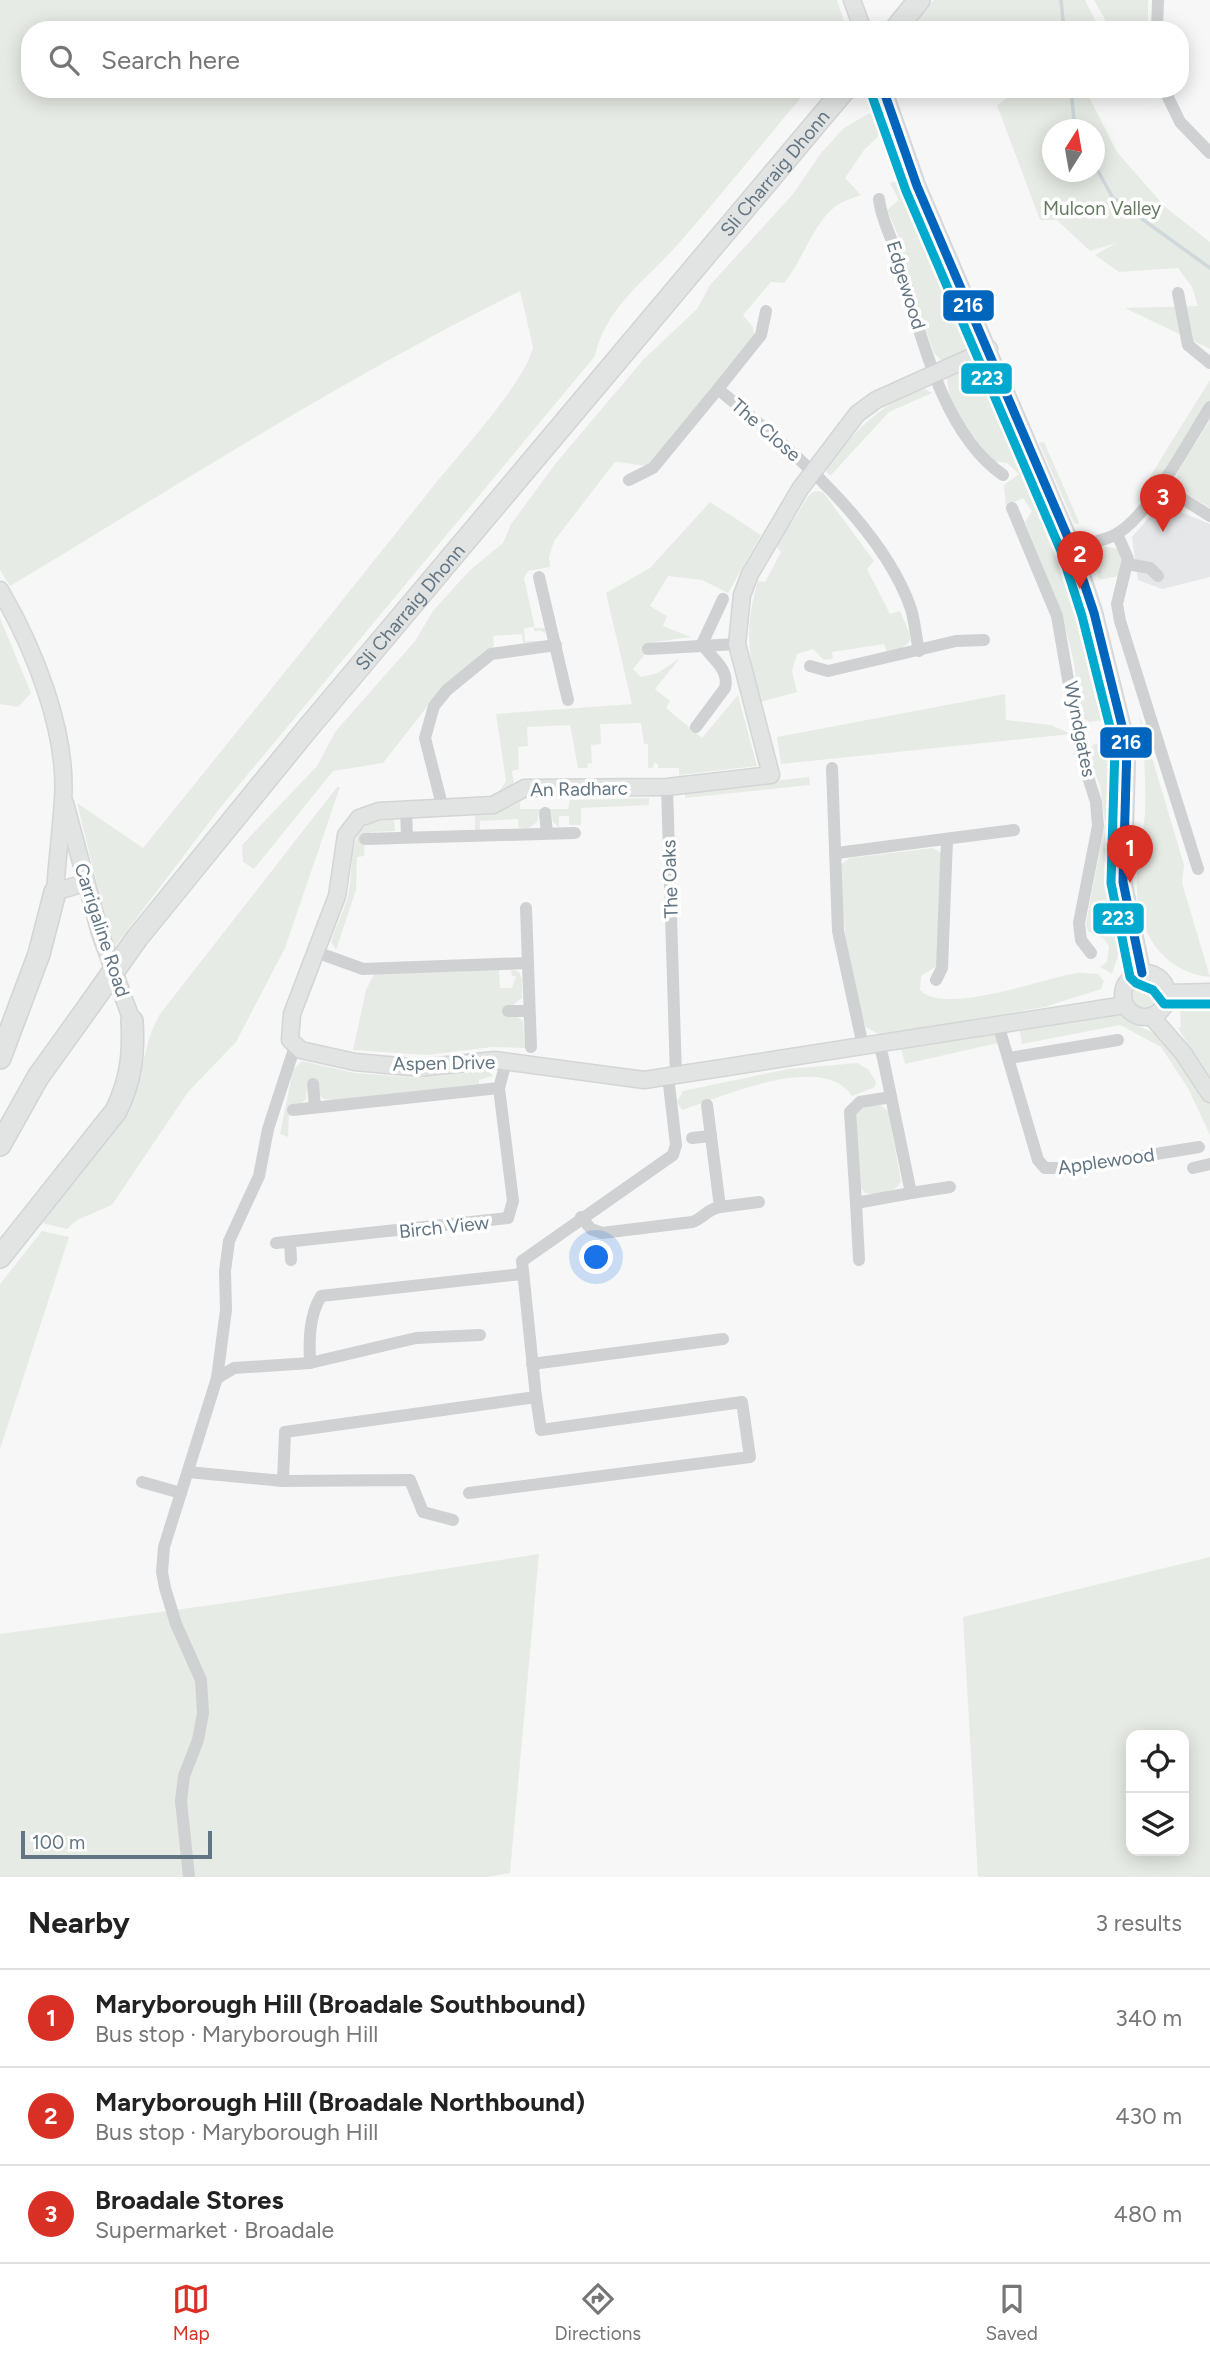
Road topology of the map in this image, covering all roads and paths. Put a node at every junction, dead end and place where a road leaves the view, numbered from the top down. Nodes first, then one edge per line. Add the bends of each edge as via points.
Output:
1 (919, 0) edge
2 (1158, 0) edge
3 (902, 21) edge
4 (1157, 21) edge
5 (837, 98) edge
6 (886, 98) edge
7 (1168, 98) edge
8 (1210, 153) edge
9 (879, 199) dead end
10 (1178, 293) dead end
11 (766, 311) dead end
12 (989, 349) junction
13 (1210, 363) edge
14 (935, 371) junction
15 (718, 389) junction
16 (1210, 407) edge
17 (813, 471) junction
18 (1003, 475) dead end
19 (629, 480) dead end
20 (1164, 480) junction
21 (1012, 508) dead end
22 (1210, 516) edge
23 (1117, 534) junction
24 (1072, 547) junction
25 (1127, 564) junction
26 (1158, 576) dead end
27 (539, 577) dead end
28 (0, 590) edge
29 (723, 599) dead end
30 (984, 640) dead end
31 (702, 644) junction
32 (737, 644) junction
33 (556, 645) junction
34 (648, 649) dead end
35 (919, 651) junction
36 (810, 666) dead end
37 (568, 700) dead end
38 (695, 727) dead end
39 (832, 768) dead end
40 (667, 787) junction
41 (64, 798) junction
42 (406, 809) junction
43 (443, 809) junction
44 (545, 813) dead end
45 (1014, 830) dead end
46 (575, 833) dead end
47 (547, 834) junction
48 (407, 837) junction
49 (365, 839) dead end
50 (947, 840) junction
51 (837, 853) junction
52 (1198, 869) dead end
53 (84, 883) junction
54 (55, 891) junction
55 (526, 908) dead end
56 (316, 952) junction
57 (1091, 953) dead end
58 (527, 963) junction
59 (1142, 973) junction
60 (936, 980) dead end
61 (1210, 992) edge
62 (1168, 993) junction
63 (1125, 1005) junction
64 (508, 1011) dead end
65 (529, 1011) junction
66 (1152, 1016) junction
67 (132, 1021) joint
68 (998, 1024) junction
69 (1118, 1040) dead end
70 (880, 1044) junction
71 (295, 1046) junction
72 (863, 1046) junction
73 (529, 1055) junction
74 (0, 1058) edge
75 (1010, 1058) junction
76 (506, 1062) junction
77 (672, 1076) junction
78 (313, 1084) dead end
79 (499, 1088) junction
80 (1210, 1094) edge
81 (891, 1097) junction
82 (707, 1105) dead end
83 (315, 1107) junction
84 (293, 1110) dead end
85 (711, 1136) junction
86 (692, 1138) dead end
87 (0, 1144) edge
88 (1199, 1147) dead end
89 (1210, 1164) edge
90 (1193, 1168) dead end
91 (950, 1187) dead end
92 (911, 1193) junction
93 (759, 1202) dead end
94 (856, 1203) junction
95 (720, 1207) junction
96 (581, 1217) junction
97 (290, 1242) junction
98 (276, 1243) dead end
99 (0, 1256) edge
100 (291, 1260) dead end
101 (859, 1260) dead end
102 (522, 1274) junction
103 (480, 1335) dead end
104 (723, 1339) dead end
105 (310, 1363) junction
106 (532, 1364) junction
107 (217, 1378) junction
108 (536, 1398) junction
109 (188, 1472) junction
110 (283, 1481) junction
111 (142, 1482) dead end
112 (181, 1493) junction
113 (469, 1493) dead end
114 (453, 1521) dead end
115 (189, 1877) edge

1 - 3 highway
2 - 4 street
5 - 87 highway, Sli Charraig Dhonn, bridge via 137,938 38,1077
6 - 12 street via 917,186
7 - 8 street via 1180,122
9 - 14 street, Edgewood
10 - 13 street via 1188,345
11 - 15 street, The Close via 761,335
12 - 14 street
12 - 24 street
14 - 17 street via 857,414
14 - 18 street, Edgewood via 959,425 986,463
15 - 17 street, The Close
15 - 19 street, The Close via 653,468
16 - 20 street
17 - 32 street via 750,574 742,595
17 - 35 street, The Close via 877,546 897,578 911,610
20 - 22 street
20 - 23 street
21 - 57 street, Wyndgates via 1057,617 1081,755 1096,802 1098,826 1079,923 1081,940
23 - 24 street
23 - 25 street
24 - 59 street via 1124,725 1128,764 1123,882
25 - 26 street via 1150,568
25 - 52 street via 1117,604
27 - 33 street
28 - 41 street, Carrigaline Road via 20,624 41,679 58,735
29 - 31 street
30 - 35 street via 956,641
31 - 32 street
31 - 34 street
31 - 38 street via 726,672 727,681
32 - 40 street via 771,775
33 - 37 street
33 - 43 street via 491,654 434,706 427,730 431,769
35 - 36 street via 828,671
39 - 51 street
40 - 43 street, An Radharc via 525,788 493,805
40 - 77 street, The Oaks
41 - 53 street, Carrigaline Road
41 - 54 street, Carrigaline Road
42 - 43 street
42 - 48 street
42 - 56 street via 370,813 349,828 337,896
44 - 47 street
45 - 50 street
46 - 47 street
47 - 48 street
48 - 49 street
50 - 51 street
50 - 60 street via 942,968
51 - 72 street via 838,931
53 - 54 street
53 - 67 street, Carrigaline Road
54 - 74 highway via 39,954
55 - 58 street
56 - 58 street via 363,969
56 - 71 street via 292,1014 289,1035
58 - 65 street
59 - 62 street via 1162,980
59 - 63 street via 1125,985
61 - 62 street
62 - 66 street via 1164,1008
63 - 66 street via 1136,1015
63 - 68 street, Aspen Drive
64 - 65 street
65 - 73 street
66 - 80 street
67 - 99 highway via 134,1053 129,1083 116,1111
68 - 70 street, Aspen Drive
68 - 75 street, Applewood
69 - 75 street
70 - 72 street, Aspen Drive
70 - 81 street
71 - 76 street, Aspen Drive via 355,1062 420,1068 480,1060
71 - 107 street via 268,1129 259,1175 229,1241
72 - 77 street, Aspen Drive
73 - 76 street, Aspen Drive
73 - 77 street, Aspen Drive via 620,1078
75 - 88 street, Applewood via 1038,1160 1045,1168
76 - 79 street, Birch View
77 - 96 street, The Oaks via 673,1155
78 - 83 street
79 - 83 street
79 - 97 street, Birch View via 513,1201 508,1218
81 - 92 street
81 - 94 street via 860,1102 850,1112
82 - 85 street
83 - 84 street
85 - 86 street
85 - 95 street
89 - 90 street
91 - 92 street
92 - 94 street
93 - 95 street
94 - 101 street
95 - 96 street via 710,1208 692,1222 602,1233
96 - 102 street via 525,1256
97 - 98 street, Birch View
97 - 100 street
102 - 105 street via 321,1296 311,1325
102 - 106 street
103 - 105 street via 416,1338
104 - 106 street
105 - 107 street via 234,1368
106 - 108 street
107 - 109 street
108 - 110 street via 285,1433
108 - 113 street via 541,1430 742,1402 750,1457
109 - 110 street
109 - 112 street
110 - 114 street via 410,1480 423,1512
111 - 112 street
112 - 115 street via 164,1548 162,1572 176,1624 201,1680 203,1713 181,1801

